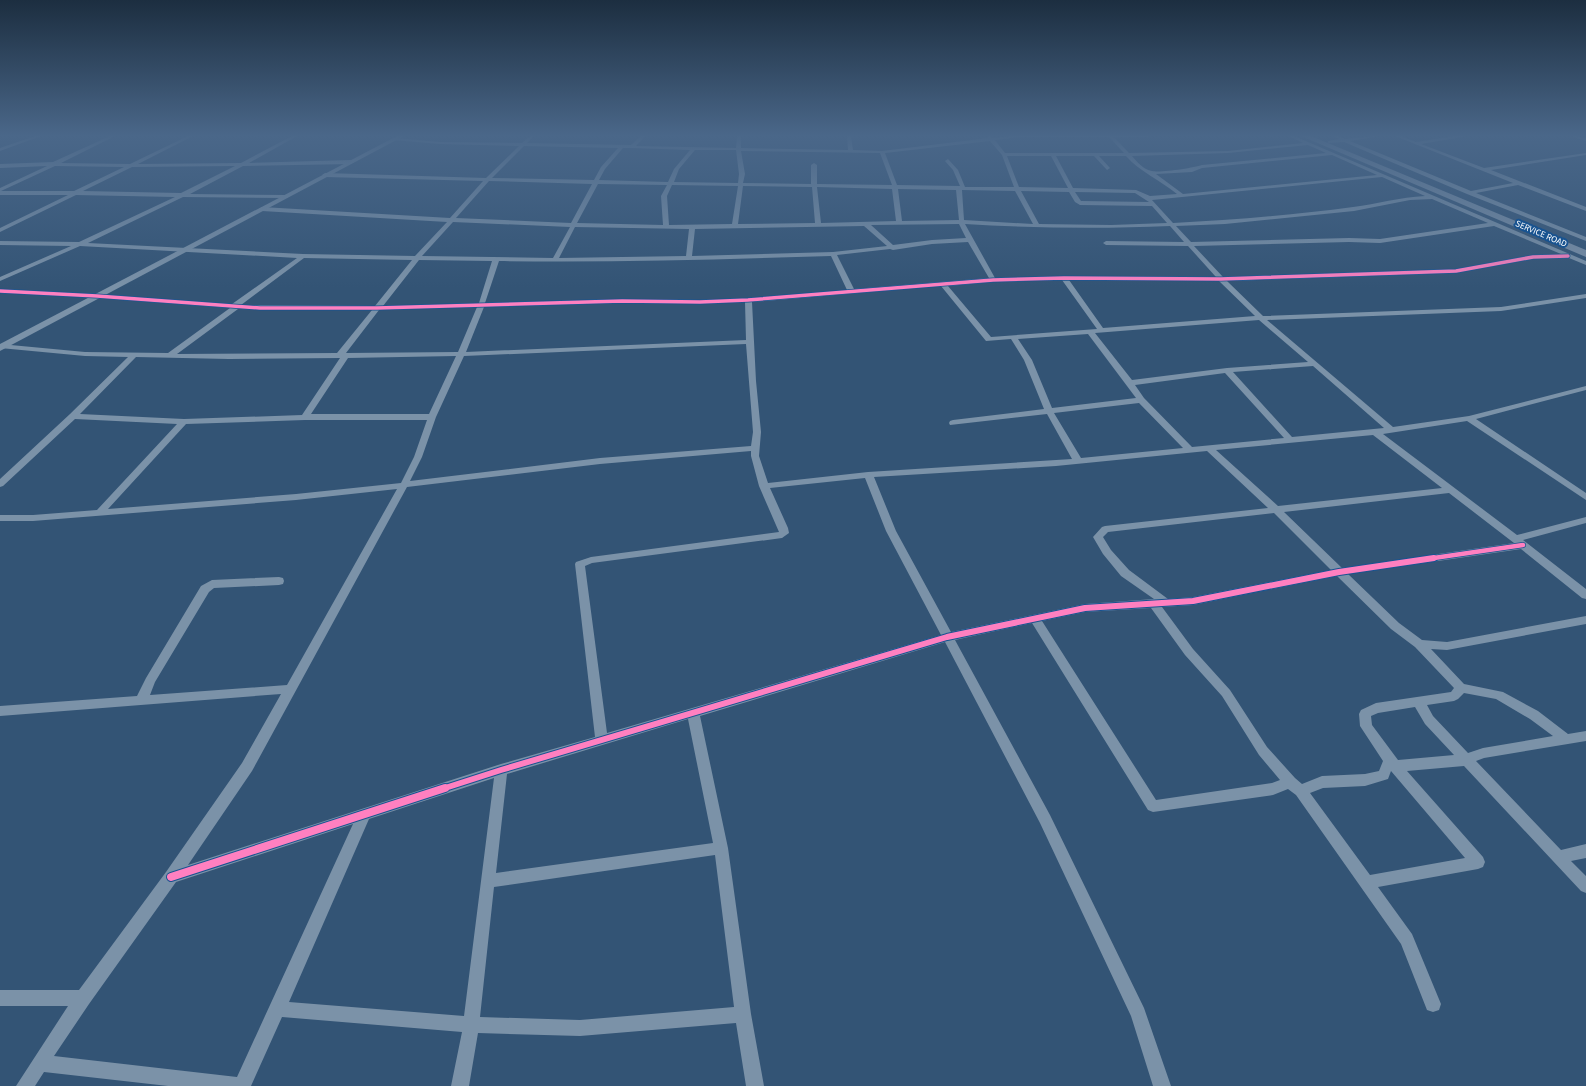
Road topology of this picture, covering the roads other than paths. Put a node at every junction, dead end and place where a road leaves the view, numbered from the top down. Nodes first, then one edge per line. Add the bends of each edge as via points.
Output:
1 (89, 187) edge
2 (200, 187) edge
3 (304, 187) edge
4 (481, 187) edge
5 (594, 187) edge
6 (668, 187) edge
7 (740, 187) edge
8 (814, 187) edge
9 (882, 187) edge
10 (895, 187) junction
11 (961, 187) junction
12 (1171, 187) edge
13 (1275, 187) edge
14 (1406, 187) edge
15 (1422, 187) edge
16 (1443, 187) edge
17 (1455, 187) edge
18 (1501, 187) edge
19 (1528, 187) edge
20 (1017, 189) junction
21 (1070, 189) junction
22 (0, 193) edge
23 (77, 193) junction
24 (1470, 193) junction
25 (186, 194) junction
26 (1182, 196) junction
27 (285, 197) junction
28 (1148, 197) junction
29 (1431, 197) junction
30 (1154, 204) junction
31 (262, 209) junction
32 (1586, 209) edge
33 (452, 220) junction
34 (961, 222) junction
35 (899, 223) junction
36 (818, 224) junction
37 (866, 224) junction
38 (1494, 224) junction
39 (575, 225) junction
40 (1174, 225) junction
41 (666, 226) junction
42 (735, 226) junction
43 (1037, 226) junction
44 (692, 227) junction
45 (0, 230) edge
46 (1586, 233) edge
47 (1575, 235) junction
48 (1586, 239) edge
49 (969, 240) junction
50 (0, 243) edge
51 (1106, 243) dead end
52 (81, 244) junction
53 (1191, 244) junction
54 (893, 248) junction
55 (1586, 248) edge
56 (184, 251) junction
57 (833, 254) junction
58 (1586, 254) edge
59 (303, 256) junction
60 (1568, 256) junction
61 (417, 258) junction
62 (689, 258) junction
63 (496, 259) junction
64 (555, 260) junction
65 (1586, 263) edge
66 (1064, 278) junction
67 (1221, 278) junction
68 (0, 279) edge
69 (994, 280) junction
70 (943, 284) junction
71 (0, 291) edge
72 (851, 292) junction
73 (97, 296) junction
74 (1586, 296) edge
75 (748, 300) junction
76 (481, 306) junction
77 (234, 307) junction
78 (377, 308) junction
79 (1261, 318) junction
80 (1102, 331) junction
81 (1091, 332) junction
82 (1014, 338) junction
83 (750, 342) junction
84 (1, 347) edge
85 (461, 354) junction
86 (343, 355) junction
87 (133, 356) junction
88 (169, 356) junction
89 (1314, 364) junction
90 (1227, 370) junction
91 (1130, 382) junction
92 (1586, 388) edge
93 (1141, 400) junction
94 (1049, 411) junction
95 (73, 416) junction
96 (305, 417) junction
97 (432, 417) junction
98 (1469, 418) junction
99 (184, 422) junction
100 (952, 423) dead end
101 (1391, 430) junction
102 (1374, 431) junction
103 (1290, 440) junction
104 (755, 448) junction
105 (1209, 448) junction
106 (1189, 449) junction
107 (1078, 461) junction
108 (868, 475) junction
109 (0, 484) edge
110 (404, 486) junction
111 (764, 486) junction
112 (1451, 490) junction
113 (1586, 497) edge
114 (1275, 509) junction
115 (100, 512) junction
116 (0, 518) edge
117 (1586, 520) edge
118 (1519, 542) junction
119 (1339, 572) junction
120 (279, 581) dead end
121 (1586, 595) edge
122 (1159, 602) junction
123 (1035, 618) junction
124 (1586, 620) edge
125 (947, 637) junction
126 (1420, 644) junction
127 (1461, 688) junction
128 (290, 689) junction
129 (141, 700) junction
130 (1418, 701) junction
131 (0, 711) edge
132 (693, 712) junction
133 (1586, 736) edge
134 (1566, 739) junction
135 (602, 740) junction
136 (1465, 760) junction
137 (1392, 763) junction
138 (501, 770) junction
139 (1290, 782) junction
140 (1301, 791) junction
141 (364, 815) junction
142 (721, 848) junction
143 (1586, 851) edge
144 (1558, 856) junction
145 (171, 877) junction
146 (488, 881) junction
147 (1368, 882) junction
148 (1586, 886) edge
149 (0, 998) edge
150 (83, 998) junction
151 (1433, 1004) dead end
152 (278, 1010) junction
153 (743, 1014) junction
154 (471, 1025) junction
155 (40, 1063) junction
156 (25, 1086) edge
157 (242, 1086) edge
158 (460, 1086) edge
159 (756, 1086) edge
160 (1162, 1086) edge

1 - 23 street
2 - 25 street
3 - 27 street
4 - 33 street
5 - 39 street
6 - 41 street via 664,196
7 - 42 street
8 - 36 street
9 - 10 street
10 - 11 street
10 - 35 street
11 - 20 street
11 - 34 street
12 - 26 street
13 - 26 street
14 - 29 street, SERVICE ROAD
15 - 58 main road
16 - 55 main road
17 - 24 street, SERVICE ROAD
18 - 24 street
19 - 32 street
20 - 21 street
20 - 43 street
21 - 28 street via 1138,191
21 - 30 street via 1077,202 1082,203
22 - 23 street
23 - 25 street
23 - 45 street
24 - 47 street, SERVICE ROAD
25 - 27 street
25 - 52 street
26 - 28 street
27 - 31 street
28 - 30 street
29 - 38 street, SERVICE ROAD
29 - 40 street via 1410,198 1347,210
30 - 40 street
31 - 33 street
31 - 56 street
33 - 39 street
33 - 61 street
34 - 35 street
34 - 43 street
34 - 49 street
35 - 37 street
36 - 37 street
36 - 42 street
37 - 54 street
38 - 53 street via 1380,241
38 - 60 street, SERVICE ROAD
39 - 41 street
39 - 64 street
40 - 43 street via 1111,228
40 - 53 street
41 - 44 street
42 - 44 street
44 - 62 street
46 - 47 street
47 - 48 street, SERVICE ROAD
49 - 54 street
49 - 69 street
50 - 52 street
51 - 53 street
52 - 56 street
52 - 68 street
53 - 67 street
54 - 57 street
56 - 59 street
56 - 73 street
57 - 62 street
57 - 72 street
59 - 61 street
59 - 77 street
60 - 65 street, SERVICE ROAD
60 - 67 street via 1533,257 1456,271
61 - 63 street
61 - 78 street
62 - 64 street
63 - 64 street
63 - 76 street
66 - 67 street
66 - 69 street
66 - 80 street
67 - 79 street
69 - 70 street
70 - 72 street
70 - 82 street via 989,339
71 - 73 street
72 - 75 street
73 - 77 street
73 - 84 street
74 - 79 street via 1501,309
75 - 76 street
75 - 83 street
76 - 78 street
76 - 85 street
77 - 78 street
77 - 88 street
78 - 86 street
79 - 80 street
79 - 89 street
80 - 81 street
81 - 82 street
81 - 91 street
82 - 94 street via 1028,360
83 - 85 street
83 - 104 street via 757,432
84 - 87 street
85 - 86 street
85 - 97 street
86 - 88 street
86 - 96 street
87 - 88 street
87 - 95 street
89 - 90 street
89 - 101 street
90 - 91 street
90 - 103 street
91 - 93 street
92 - 98 street
93 - 94 street
93 - 106 street
94 - 100 street
94 - 107 street
95 - 99 street
95 - 109 street
96 - 97 street
96 - 99 street
97 - 110 street via 418,457
98 - 101 street
98 - 113 street
99 - 115 street
101 - 102 street
102 - 103 street
102 - 112 street
103 - 105 street
104 - 110 street via 600,461
104 - 111 street
105 - 106 street
105 - 114 street
106 - 107 street
107 - 108 street
108 - 111 street
108 - 125 street via 891,530
110 - 115 street
110 - 128 street
111 - 135 street via 783,528 784,533 778,536 591,560 580,564
112 - 114 street
112 - 118 street
114 - 119 street
114 - 122 street via 1105,529 1098,537 1107,552 1125,573
115 - 116 street via 34,518
117 - 118 street
118 - 119 street
118 - 121 street
119 - 122 street via 1193,601
119 - 126 street via 1395,626
120 - 129 street via 212,584 205,589
122 - 123 street via 1086,608
122 - 139 street via 1189,652 1226,693 1263,751
123 - 125 street
123 - 139 street via 1153,806 1273,789
124 - 126 street via 1447,646
125 - 132 street
125 - 160 street via 1052,834 1138,1014
126 - 127 street
127 - 130 street via 1454,696
127 - 134 street via 1499,695 1534,715
128 - 129 street
128 - 145 street via 247,767
129 - 131 street
130 - 136 street via 1429,720
130 - 137 street via 1376,708 1365,714 1366,726
132 - 135 street
132 - 142 street
133 - 134 street
134 - 136 street via 1483,753
135 - 138 street
136 - 137 street
136 - 144 street
137 - 140 street via 1383,775 1365,780 1322,782
137 - 147 street via 1478,862
138 - 141 street
138 - 146 street
139 - 140 street
140 - 147 street
141 - 145 street
141 - 152 street
142 - 146 street
142 - 153 street
143 - 144 street
144 - 148 street
145 - 150 street
146 - 154 street
147 - 151 street via 1407,939
149 - 150 street
150 - 155 street
152 - 154 street
152 - 157 street
153 - 154 street via 580,1028
153 - 159 street
154 - 158 street
155 - 156 street
155 - 157 street

